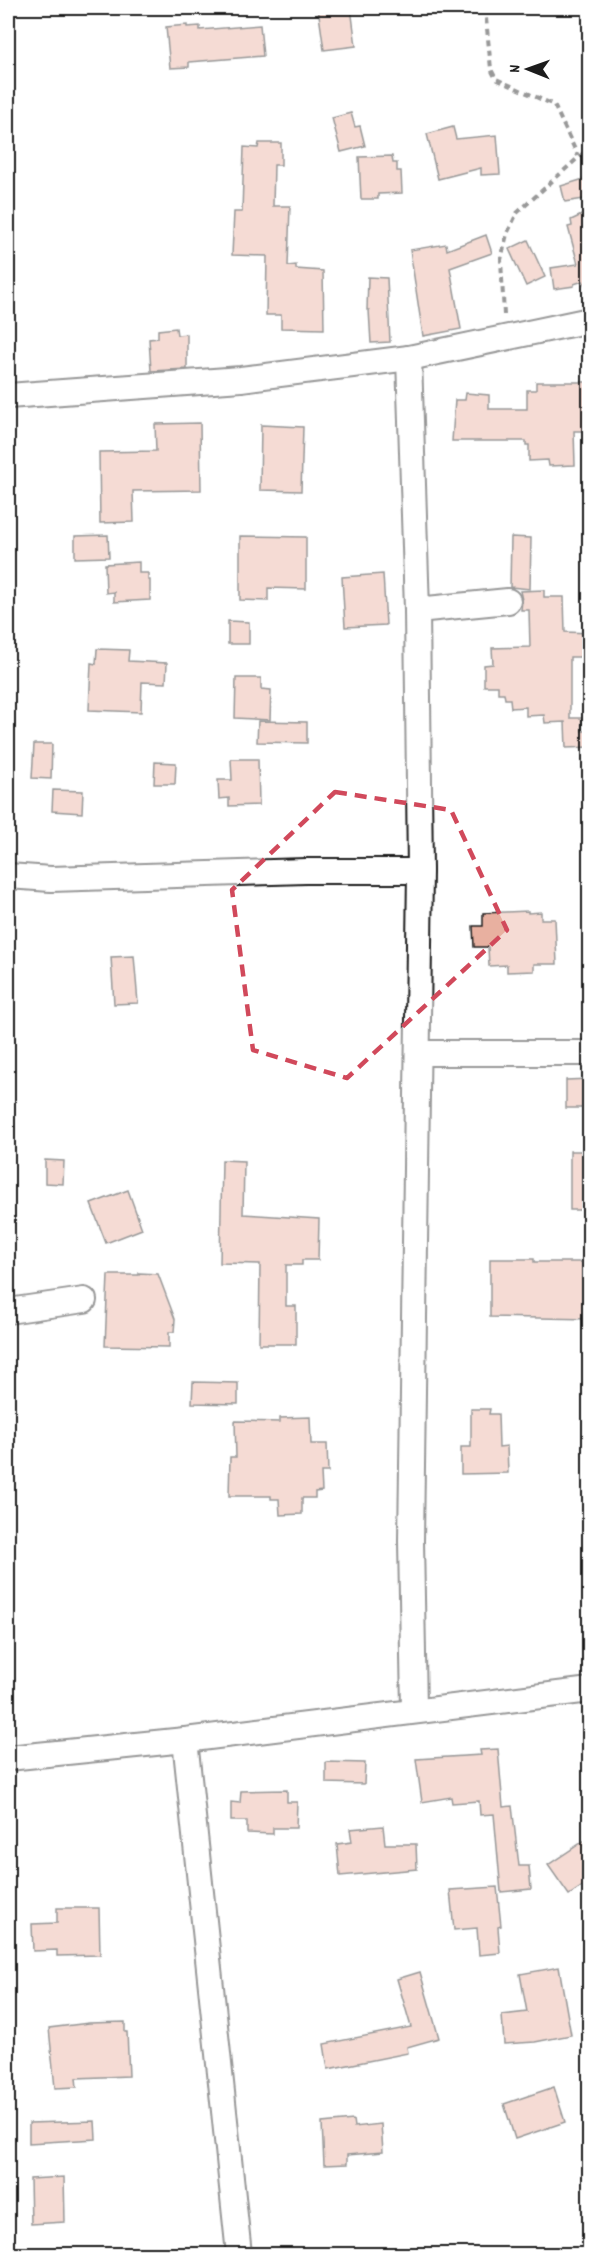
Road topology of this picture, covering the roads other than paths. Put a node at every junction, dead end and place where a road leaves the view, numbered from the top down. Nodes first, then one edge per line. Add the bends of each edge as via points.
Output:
1 (590, 320) edge
2 (409, 358) junction
3 (8, 396) edge
4 (508, 601) dead end
5 (417, 610) junction
6 (420, 871) junction
7 (8, 876) edge
8 (419, 1053) junction
9 (590, 1053) edge
10 (84, 1300) dead end
11 (8, 1311) edge
12 (590, 1690) edge
13 (414, 1710) junction
14 (185, 1740) junction
15 (8, 1758) edge
16 (239, 2254) edge

1 - 2 street
2 - 3 street via 241,379
2 - 5 street
4 - 5 street
5 - 6 street
6 - 7 street via 51,879
6 - 8 street
8 - 9 street
8 - 13 street via 411,1541
10 - 11 street
12 - 13 street
13 - 14 street
14 - 15 street
14 - 16 street

